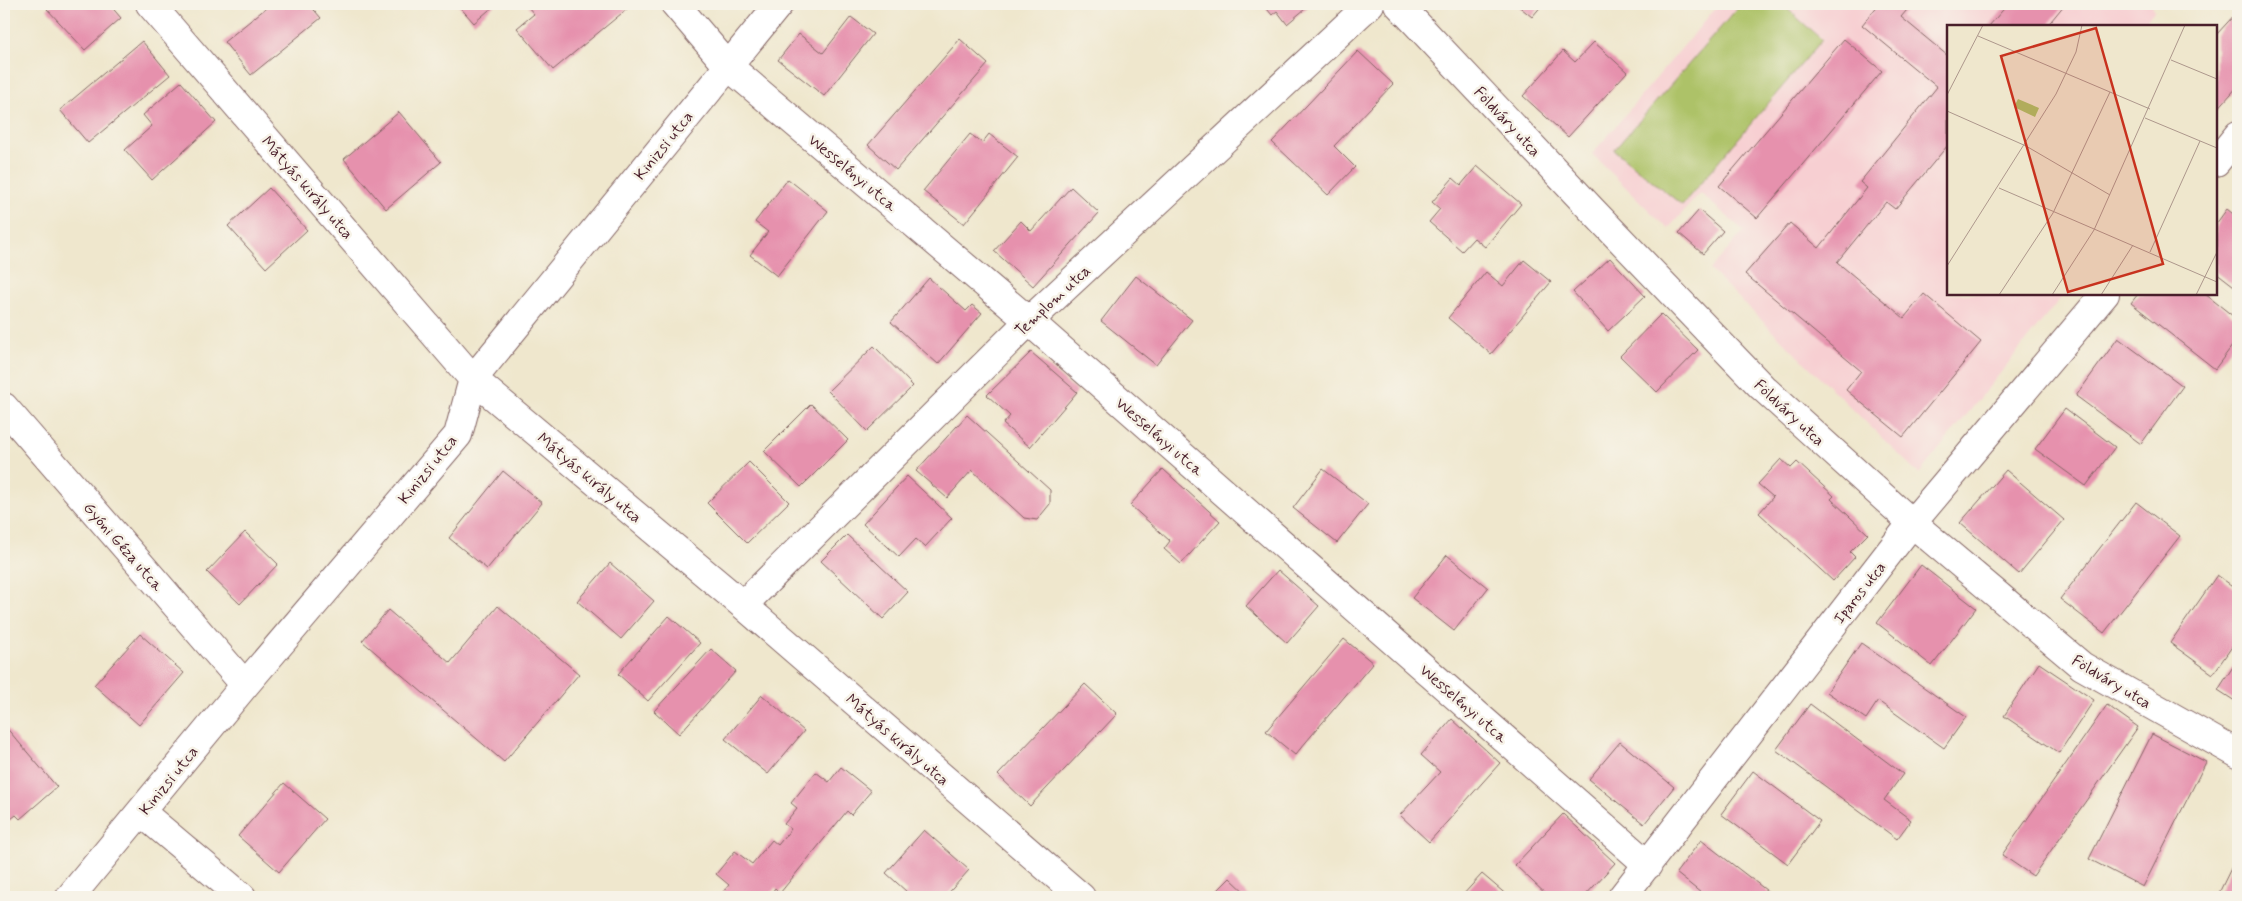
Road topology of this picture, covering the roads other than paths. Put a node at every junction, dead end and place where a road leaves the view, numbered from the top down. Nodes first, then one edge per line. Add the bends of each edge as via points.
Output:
1 (150, 4) edge
2 (675, 4) edge
3 (779, 4) edge
4 (1370, 4) edge
5 (1398, 4) edge
6 (727, 66) junction
7 (2238, 135) edge
8 (2217, 161) edge
9 (2104, 295) edge
10 (1029, 321) junction
11 (473, 379) junction
12 (4, 407) edge
13 (1912, 523) junction
14 (743, 605) junction
15 (244, 685) junction
16 (2238, 754) edge
17 (141, 812) junction
18 (1648, 865) junction
19 (70, 897) edge
20 (242, 897) edge
21 (1082, 897) edge
22 (1622, 897) edge

1 - 11 street, Mátyás király utca
2 - 6 street, Wesselényi utca
3 - 6 street, Kinizsi utca
4 - 10 street, Templom utca
5 - 13 street, Földváry utca via 1762,387
6 - 10 street, Wesselényi utca
6 - 11 street, Kinizsi utca
7 - 8 street
9 - 13 street, Iparos utca
10 - 14 street, Templom utca
10 - 18 street, Wesselényi utca
11 - 14 street, Mátyás király utca
11 - 15 street, Kinizsi utca via 458,435
12 - 15 street, Gyóni Géza utca
13 - 16 street, Földváry utca via 2082,666
13 - 18 street, Iparos utca
14 - 21 street, Mátyás király utca
15 - 17 street, Kinizsi utca
17 - 19 street, Kinizsi utca
17 - 20 street
18 - 22 street, Iparos utca

